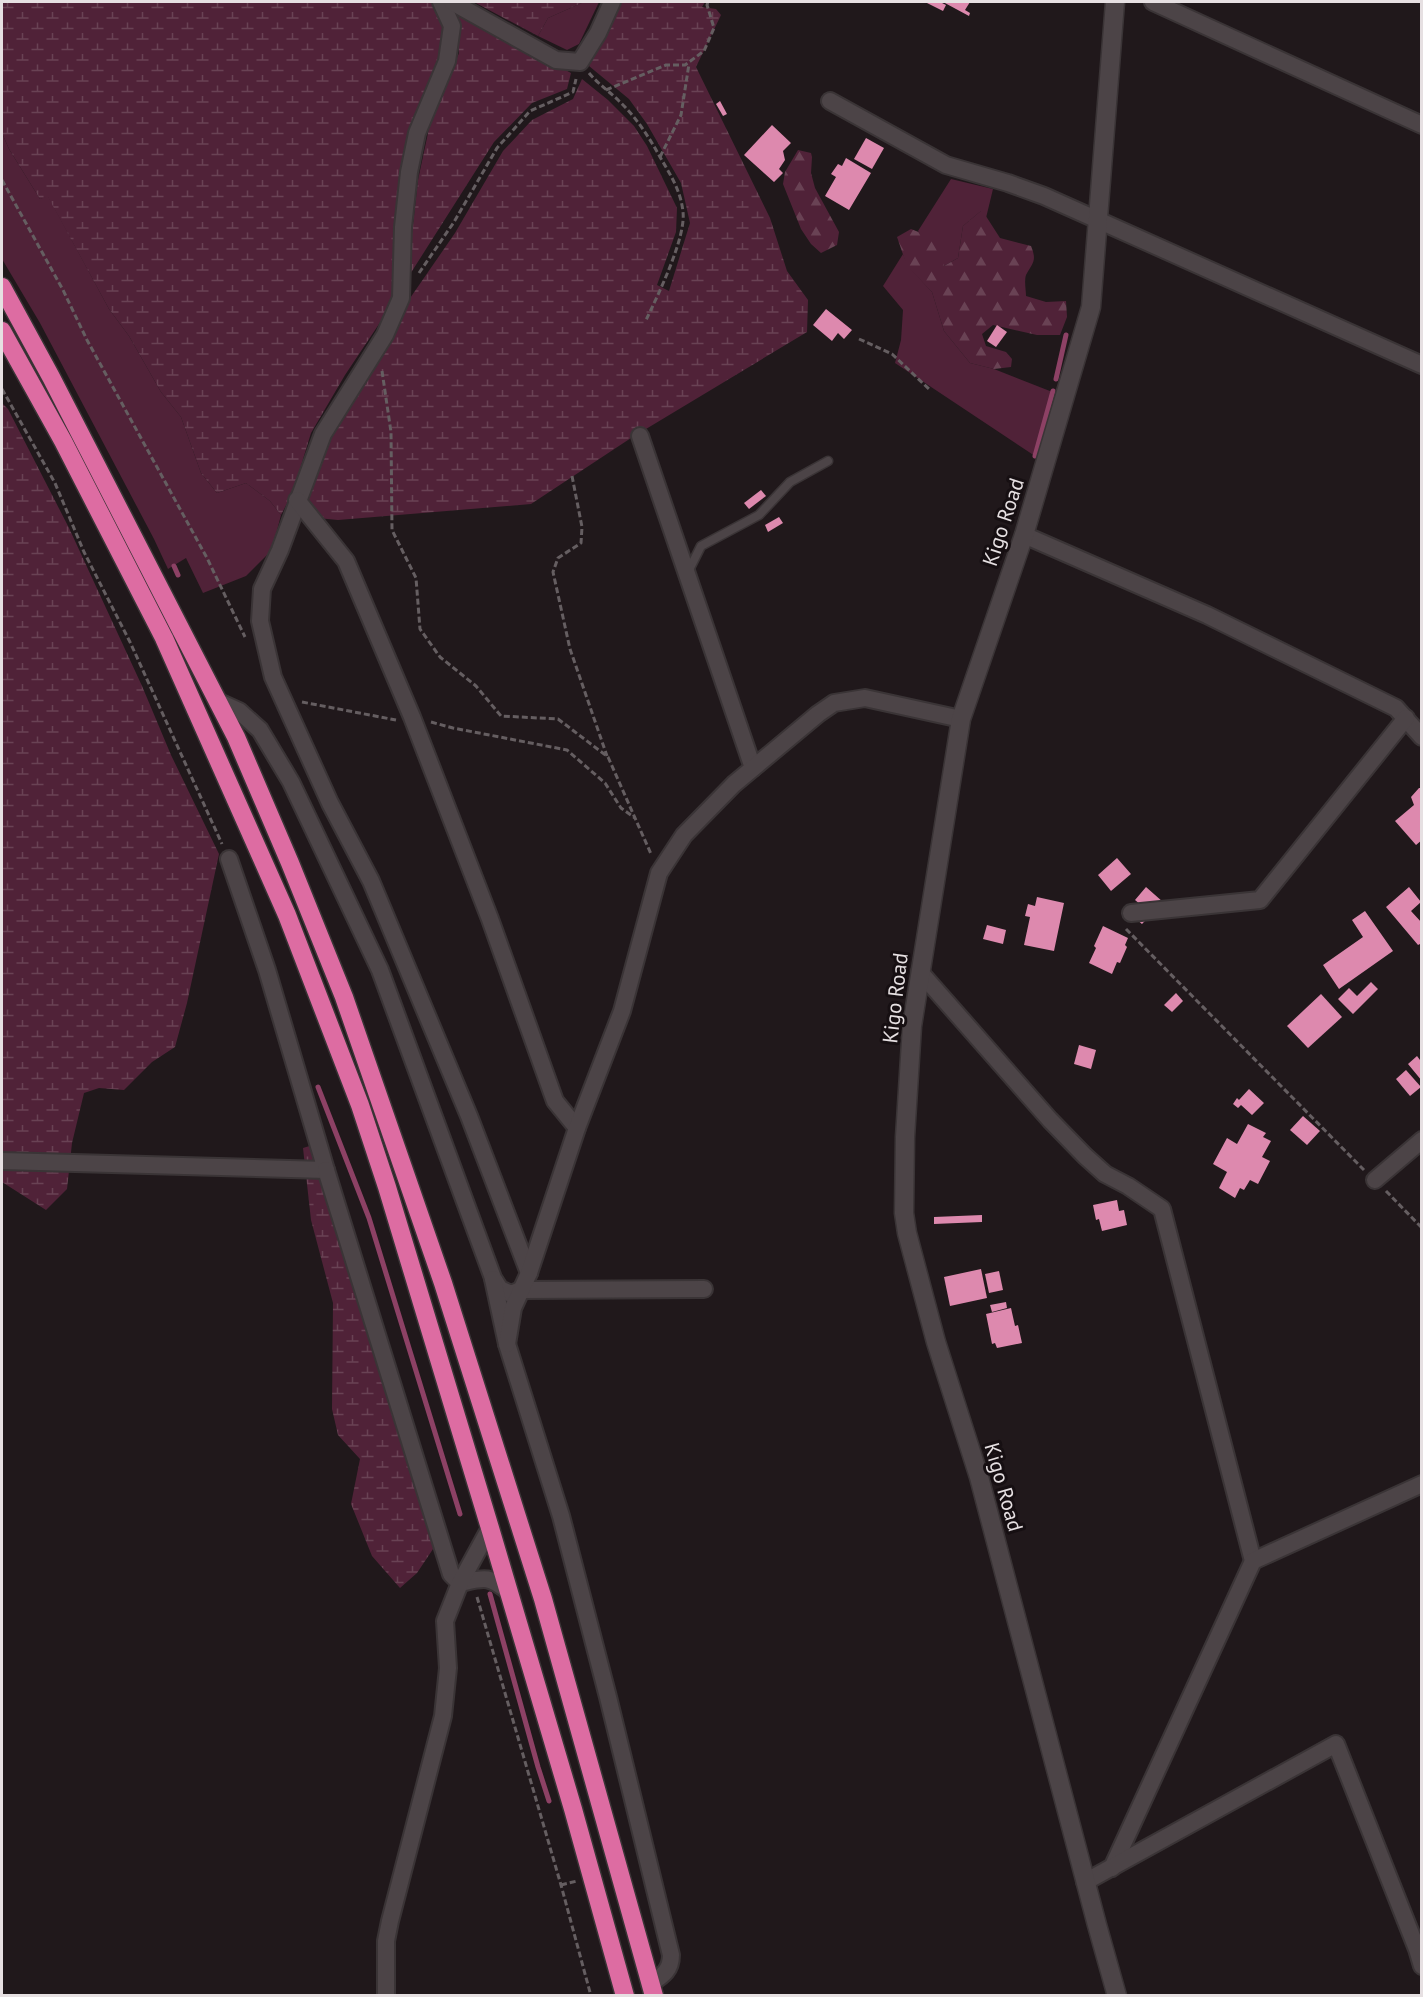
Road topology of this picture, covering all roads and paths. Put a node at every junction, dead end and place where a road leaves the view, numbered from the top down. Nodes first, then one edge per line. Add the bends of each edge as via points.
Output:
1 (441, 2) edge
2 (452, 2) edge
3 (612, 2) edge
4 (708, 2) edge
5 (1115, 2) edge
6 (1153, 2) edge
7 (580, 62) junction
8 (689, 62) junction
9 (606, 91) junction
10 (830, 101) dead end
11 (1422, 125) edge
12 (660, 157) junction
13 (1097, 219) junction
14 (2, 287) edge
15 (401, 298) junction
16 (646, 320) dead end
17 (2, 332) edge
18 (859, 339) dead end
19 (378, 345) junction
20 (1422, 365) edge
21 (2, 390) edge
22 (930, 390) dead end
23 (640, 436) dead end
24 (828, 461) dead end
25 (572, 476) dead end
26 (297, 500) junction
27 (1024, 535) junction
28 (687, 574) junction
29 (217, 701) junction
30 (1406, 718) junction
31 (961, 719) junction
32 (1422, 737) edge
33 (608, 757) junction
34 (753, 768) junction
35 (229, 859) joint
36 (659, 873) junction
37 (1128, 920) joint
38 (920, 972) junction
39 (577, 1128) junction
40 (1422, 1140) edge
41 (2, 1161) edge
42 (326, 1170) junction
43 (1374, 1180) junction
44 (1422, 1228) edge
45 (529, 1273) junction
46 (493, 1278) junction
47 (704, 1289) dead end
48 (521, 1290) junction
49 (507, 1344) junction
50 (1422, 1484) edge
51 (490, 1528) junction
52 (1252, 1561) junction
53 (466, 1582) junction
54 (508, 1591) junction
55 (1112, 1868) junction
56 (1085, 1882) junction
57 (1419, 1957) edge
58 (652, 1990) edge
59 (386, 1995) edge
60 (591, 1995) edge
61 (625, 1995) edge
62 (1117, 1995) edge

1 - 15 street via 452,26 451,37 447,61 417,133 409,172
2 - 7 street via 556,60
3 - 7 street
4 - 8 path via 714,28 704,51
5 - 13 street, Kigo Road
6 - 11 street
7 - 9 path
7 - 15 path via 573,92 530,111 497,148 454,222
8 - 9 path via 666,65
8 - 12 path via 681,115
9 - 12 path via 645,130
10 - 13 street via 946,165 1008,183
12 - 16 path via 675,182 683,213 679,242
13 - 20 street
13 - 27 street, Kigo Road via 1091,307
14 - 29 highway
15 - 19 street
17 - 51 highway via 164,638 287,915 387,1187
18 - 22 path via 892,354
19 - 26 street via 323,434
19 - 33 path via 391,432 392,530 416,578 420,629 440,657 476,686 501,716 558,719
21 - 35 path via 55,483
23 - 28 street
24 - 28 lane via 790,482 759,515 701,546
25 - 33 path via 582,527 581,543 558,558 553,572 570,648
26 - 39 street via 346,561 462,844 555,1101
26 - 45 street via 262,589 260,621 273,677 375,892 469,1116
27 - 30 street via 1207,615 1396,708
27 - 31 street, Kigo Road
28 - 34 street
29 - 46 street via 239,711 260,730 306,813 380,970
29 - 58 highway via 236,737 344,997 411,1188 543,1599
30 - 32 street
30 - 37 street via 1260,900
31 - 34 street via 865,698 834,703
31 - 38 street, Kigo Road
33 - 36 path
34 - 36 street via 684,835
35 - 42 street via 267,970
36 - 39 street via 622,1011
37 - 43 path
38 - 52 street via 1085,1156 1162,1209
38 - 56 street, Kigo Road via 912,1026 905,1137 907,1233 936,1342 979,1477
39 - 45 street
40 - 43 street
41 - 42 street
42 - 53 street via 451,1574
43 - 44 path
45 - 48 street
46 - 48 street via 500,1289 511,1294
46 - 49 street
47 - 48 street
48 - 49 street via 513,1308
49 - 58 street via 561,1516 671,1956 665,1974
50 - 52 street
51 - 53 street
51 - 54 highway
52 - 55 street
53 - 54 street via 485,1578
53 - 59 street via 445,1622 448,1668 443,1716 386,1941
53 - 60 path
54 - 61 highway
55 - 56 street
55 - 57 street via 1336,1744
56 - 62 street, Kigo Road

